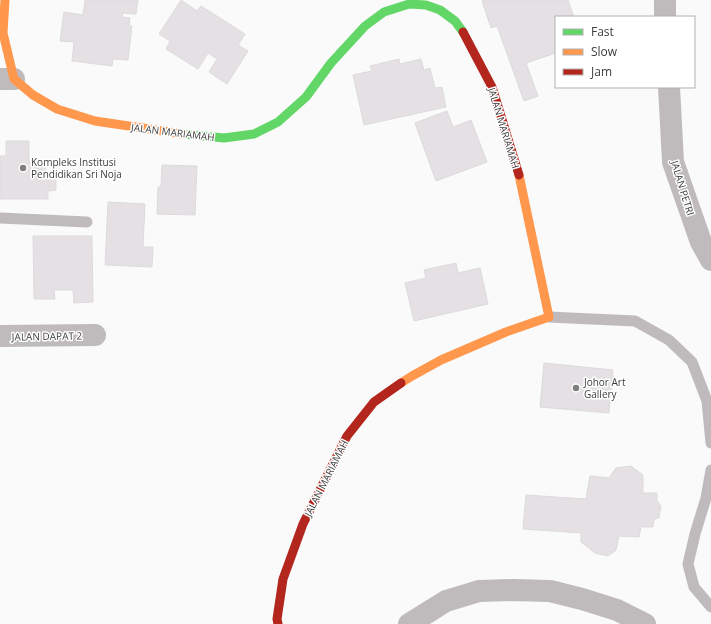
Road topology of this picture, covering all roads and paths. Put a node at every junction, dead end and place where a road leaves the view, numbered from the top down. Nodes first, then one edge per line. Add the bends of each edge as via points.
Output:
1 (5, 0) edge
2 (664, 0) edge
3 (665, 16) edge
4 (7, 79) edge
5 (669, 88) edge
6 (0, 218) edge
7 (87, 222) dead end
8 (711, 260) edge
9 (549, 317) junction
10 (95, 335) dead end
11 (0, 336) edge
12 (711, 443) edge
13 (711, 470) edge
14 (711, 607) edge
15 (278, 624) edge
16 (409, 624) edge
17 (645, 624) edge

1 - 4 street, JALAN MARIAMAH via 3,33
2 - 3 street
4 - 9 street, JALAN MARIAMAH via 57,109 95,121 178,134 224,138 254,134 278,122 306,97 331,63 365,26 384,12 409,4 426,5 440,10 455,21 466,36 492,87 521,182
5 - 8 street, JALAN PETRI via 673,162 700,242
6 - 7 lane
9 - 12 lane via 635,321 669,340 692,362 707,401
9 - 15 street, JALAN MARIAMAH via 441,360 374,402 347,436 303,524 283,579
10 - 11 street, JALAN DAPAT 2
13 - 14 lane via 688,564 694,587
16 - 17 street via 446,601 479,591 513,590 550,591 582,599 617,610

